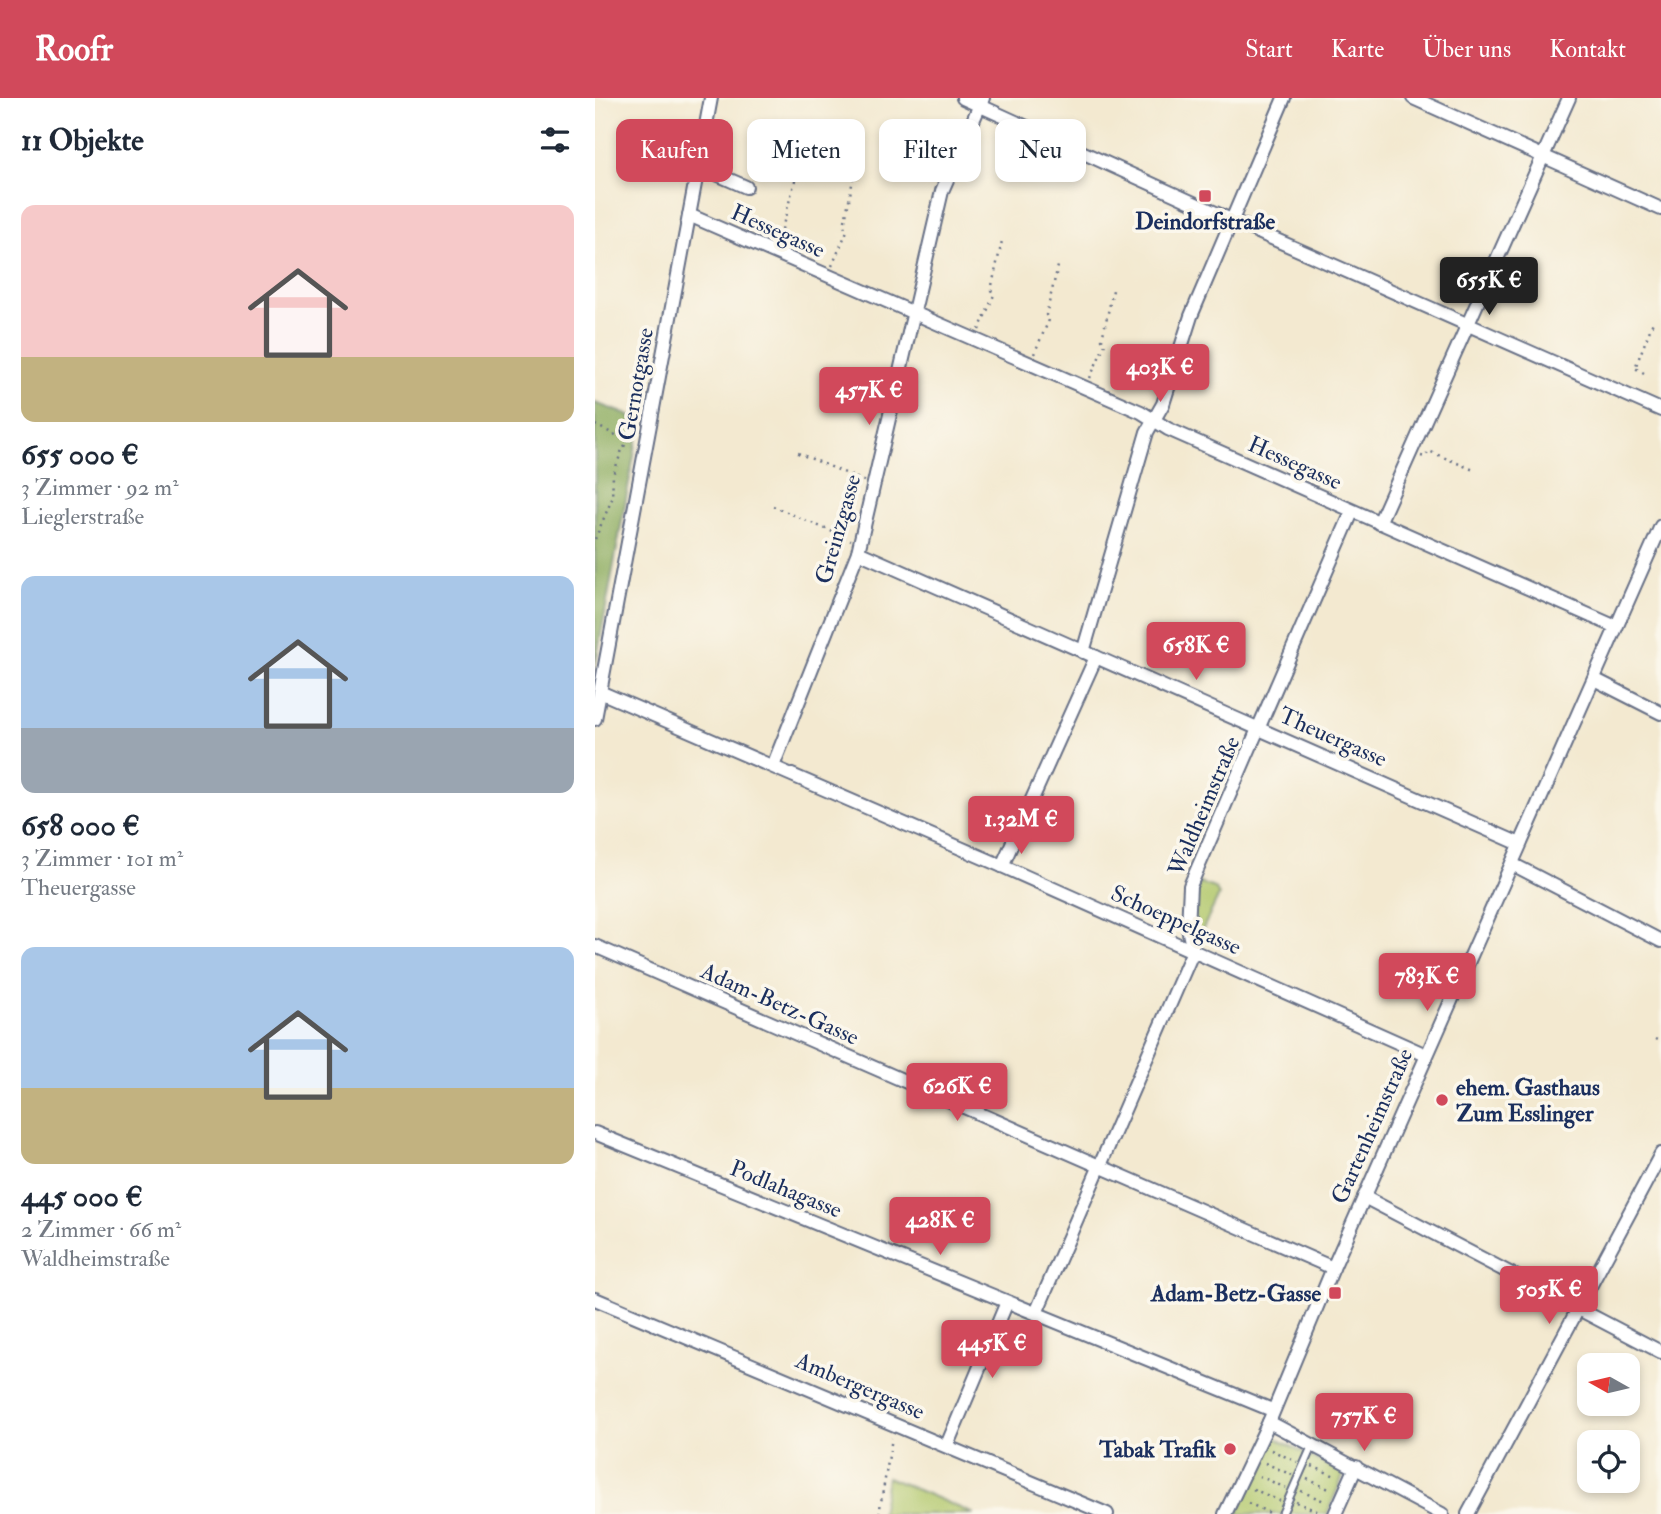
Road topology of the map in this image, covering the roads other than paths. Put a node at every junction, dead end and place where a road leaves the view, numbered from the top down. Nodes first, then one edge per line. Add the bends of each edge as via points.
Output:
1 (711, 98) edge
2 (963, 98) edge
3 (1284, 98) edge
4 (1413, 98) edge
5 (1569, 98) edge
6 (981, 102) edge
7 (707, 119) edge
8 (1543, 155) junction
9 (733, 181) edge
10 (695, 182) edge
11 (746, 187) dead end
12 (1661, 209) edge
13 (689, 215) junction
14 (1230, 220) junction
15 (912, 312) junction
16 (1468, 325) junction
17 (1661, 411) edge
18 (1154, 419) junction
19 (1352, 512) junction
20 (1379, 523) junction
21 (1661, 526) edge
22 (859, 548) junction
23 (1616, 627) junction
24 (1083, 652) junction
25 (1096, 657) junction
26 (1594, 679) junction
27 (600, 692) junction
28 (1661, 713) edge
29 (595, 719) edge
30 (1261, 727) junction
31 (773, 766) junction
32 (1520, 844) junction
33 (1512, 864) junction
34 (1002, 866) junction
35 (1661, 941) edge
36 (595, 946) edge
37 (1193, 951) junction
38 (1426, 1055) junction
39 (595, 1133) edge
40 (1661, 1154) edge
41 (1099, 1167) junction
42 (1364, 1197) junction
43 (1333, 1268) junction
44 (595, 1299) edge
45 (1007, 1302) junction
46 (1578, 1308) junction
47 (1036, 1313) junction
48 (1661, 1352) edge
49 (1270, 1416) junction
50 (947, 1446) junction
51 (1312, 1446) junction
52 (1356, 1467) junction
53 (1107, 1514) edge
54 (1225, 1514) edge
55 (1282, 1514) edge
56 (1335, 1514) edge
57 (1442, 1514) edge
58 (1468, 1514) edge

1 - 7 street, Gernotgasse
2 - 6 street
3 - 14 street
4 - 8 street
5 - 8 street
6 - 14 street
6 - 15 street, Greinzgasse via 942,191
8 - 12 street
8 - 16 street
9 - 11 street
10 - 13 street, Gernotgasse
13 - 15 street, Hessegasse
13 - 27 street, Gernotgasse
14 - 16 street
14 - 18 street
15 - 18 street, Hessegasse
15 - 22 street, Greinzgasse
16 - 17 street
16 - 20 street
18 - 19 street, Hessegasse
18 - 24 street
19 - 20 street, Hessegasse
19 - 30 street, Waldheimstraße
20 - 23 street, Hessegasse
21 - 23 street, Gartenheimstraße
22 - 24 street, Theuergasse
22 - 31 street, Greinzgasse
23 - 26 street, Gartenheimstraße
24 - 25 street, Theuergasse
25 - 30 street, Theuergasse
25 - 34 street
26 - 28 street
26 - 32 street, Gartenheimstraße
27 - 29 street, Gernotgasse
27 - 31 street, Schoeppelgasse
30 - 32 street, Theuergasse
30 - 37 street, Waldheimstraße via 1190,886 1188,928
31 - 34 street, Schoeppelgasse
32 - 33 street, Gartenheimstraße
33 - 35 street
33 - 38 street, Gartenheimstraße
34 - 37 street, Schoeppelgasse
36 - 41 street, Adam-Betz-Gasse
37 - 38 street, Schoeppelgasse
37 - 41 street
38 - 42 street, Gartenheimstraße
39 - 45 street, Podlahagasse
40 - 46 street
41 - 43 street, Adam-Betz-Gasse
41 - 47 street
42 - 43 street, Gartenheimstraße
42 - 46 street
43 - 49 street, Gartenheimstraße
44 - 50 street, Ambergergasse
45 - 47 street, Podlahagasse
45 - 50 street
46 - 48 street
46 - 58 street
47 - 49 street, Podlahagasse
49 - 51 street, Podlahagasse
49 - 54 street, Gartenheimstraße
50 - 53 street, Ambergergasse
51 - 52 street, Podlahagasse
51 - 55 lane
52 - 56 street
52 - 57 street, Podlahagasse

